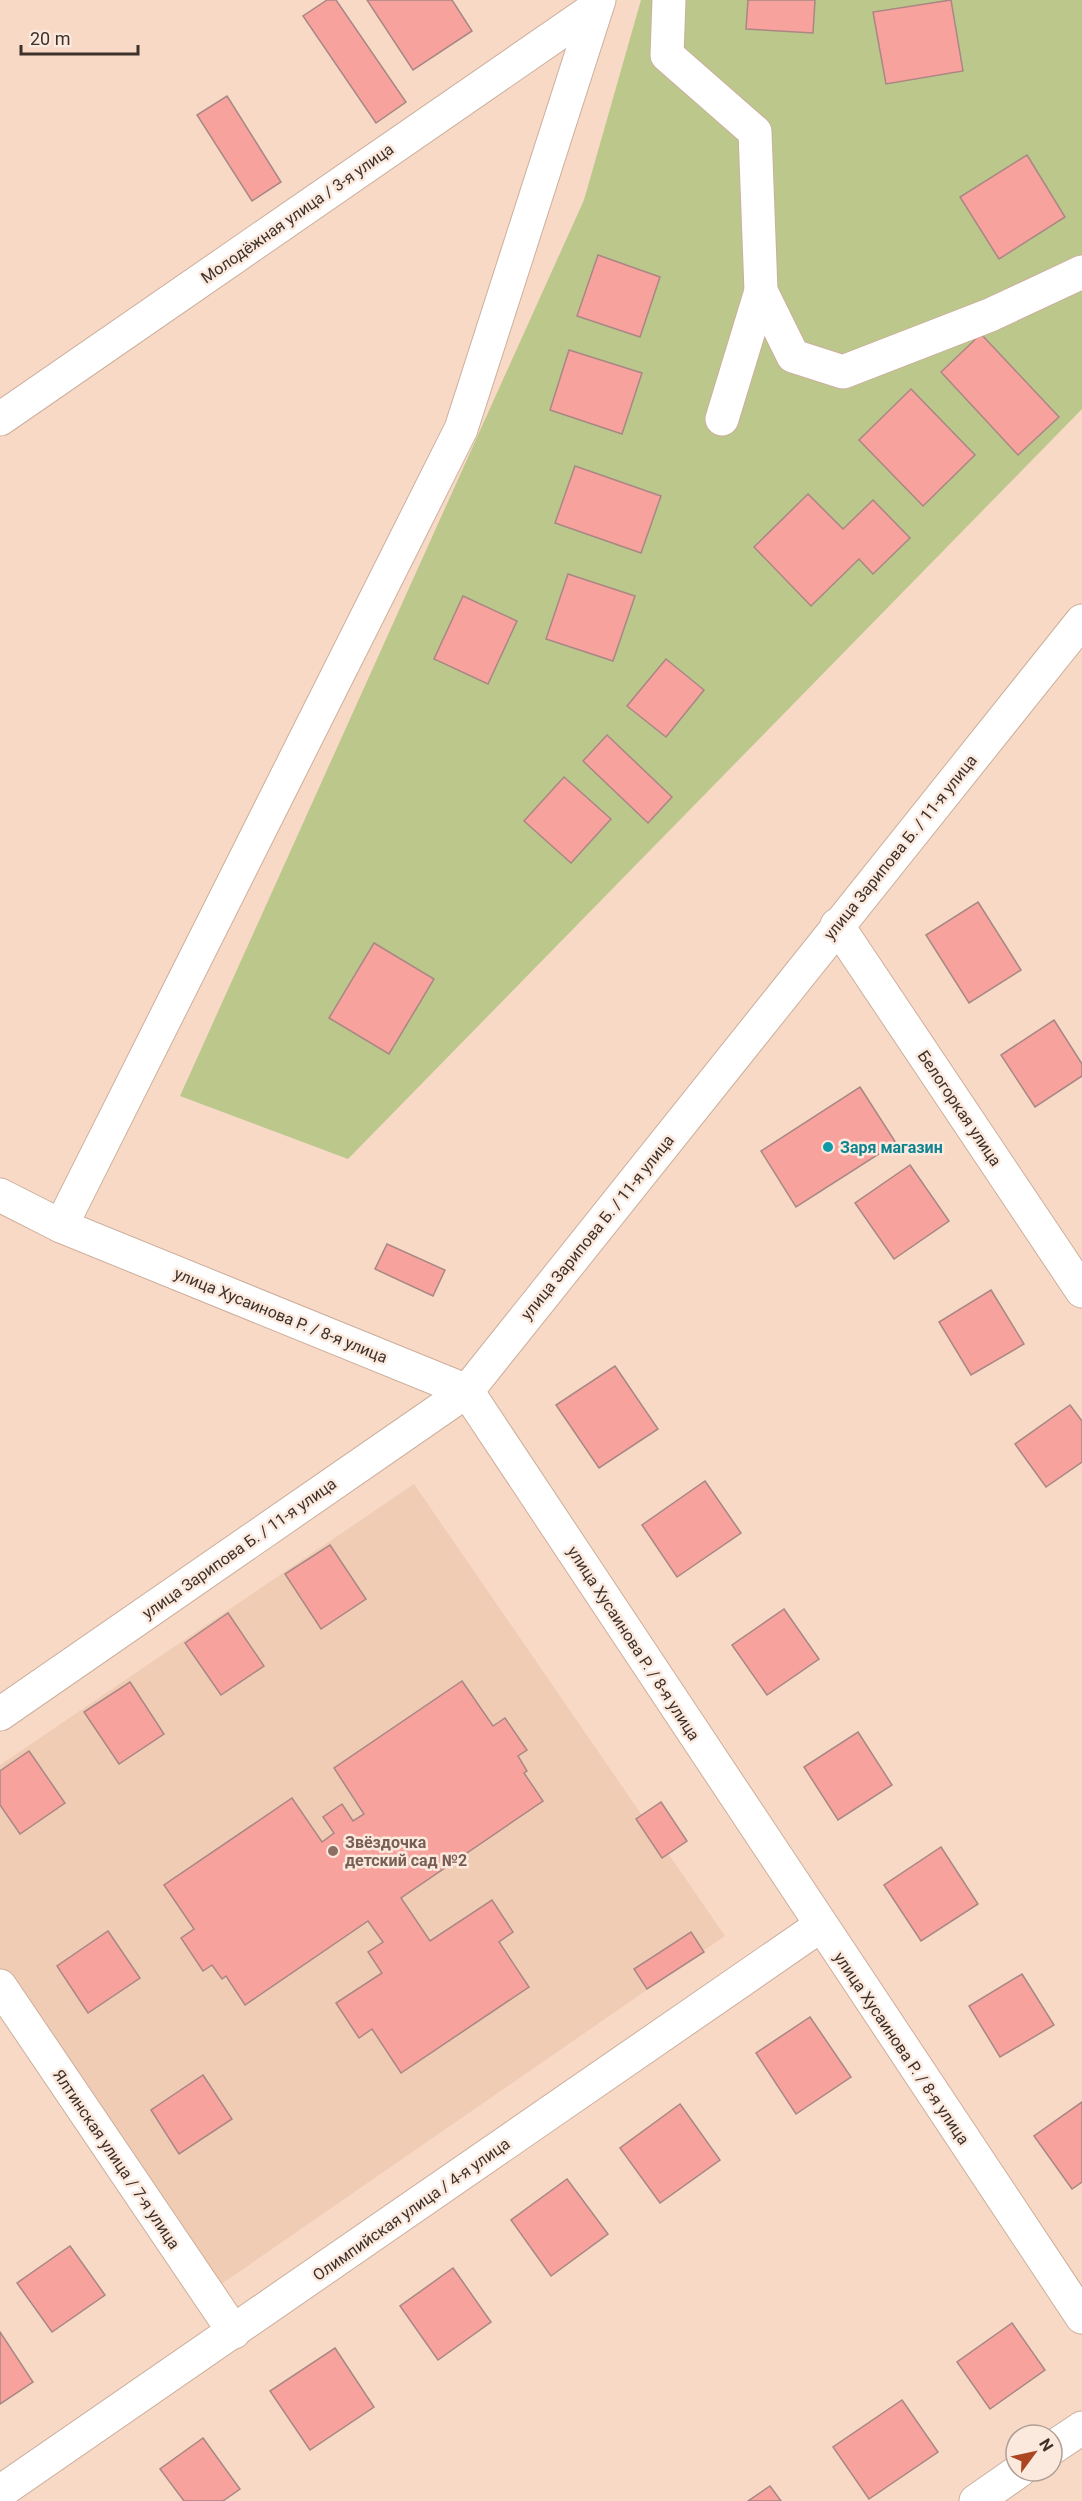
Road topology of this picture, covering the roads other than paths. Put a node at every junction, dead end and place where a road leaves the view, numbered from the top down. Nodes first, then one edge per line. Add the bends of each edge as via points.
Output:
1 (669, 0) edge
2 (597, 4) edge
3 (1082, 272) edge
4 (761, 291) junction
5 (0, 419) edge
6 (722, 419) dead end
7 (1082, 621) edge
8 (837, 926) junction
9 (0, 1195) edge
10 (61, 1226) junction
11 (1082, 1291) edge
12 (467, 1390) junction
13 (0, 1714) edge
14 (820, 1926) junction
15 (0, 1986) edge
16 (1082, 2317) edge
17 (234, 2332) junction
18 (1082, 2428) edge
19 (1064, 2440) edge
20 (1004, 2481) edge
21 (0, 2492) edge
22 (976, 2501) edge

1 - 4 street via 667,55 755,132
2 - 5 street, Молодёжная улица / 3-я улица
2 - 10 street via 461,429
3 - 4 street via 990,315 843,372 793,356
4 - 6 street
7 - 8 street, улица Зарипова Б. / 11-я улица
8 - 11 street, Белогоркая улица
8 - 12 street, улица Зарипова Б. / 11-я улица
9 - 10 street, улица Хусаинова Р. / 8-я улица
10 - 12 street, улица Хусаинова Р. / 8-я улица
12 - 13 street, улица Зарипова Б. / 11-я улица
12 - 14 street, улица Хусаинова Р. / 8-я улица
14 - 16 street, улица Хусаинова Р. / 8-я улица
14 - 17 street, Олимпийская улица / 4-я улица
15 - 17 street, Ялтинская улица / 7-я улица
17 - 21 street, Олимпийская улица / 4-я улица
18 - 19 street
20 - 22 street

